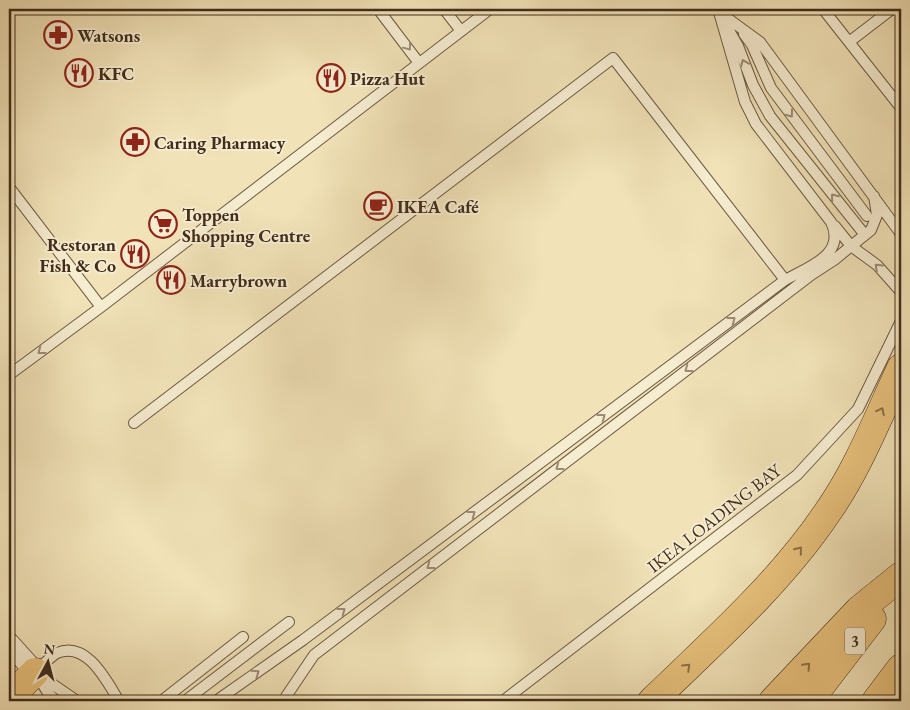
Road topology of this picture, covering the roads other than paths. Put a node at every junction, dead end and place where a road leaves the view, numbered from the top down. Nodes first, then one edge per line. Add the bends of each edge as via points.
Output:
1 (378, 9) edge
2 (444, 9) edge
3 (490, 9) edge
4 (823, 9) edge
5 (892, 9) edge
6 (718, 10) edge
7 (739, 27) junction
8 (461, 31) junction
9 (849, 42) junction
10 (419, 63) junction
11 (901, 108) edge
12 (9, 187) edge
13 (874, 196) junction
14 (867, 216) dead end
15 (831, 222) junction
16 (901, 234) edge
17 (864, 235) junction
18 (851, 246) junction
19 (785, 280) junction
20 (901, 292) edge
21 (101, 307) junction
22 (900, 325) edge
23 (901, 368) edge
24 (9, 375) edge
25 (134, 423) dead end
26 (901, 576) edge
27 (901, 581) edge
28 (289, 622) dead end
29 (243, 636) dead end
30 (9, 643) edge
31 (901, 668) edge
32 (35, 672) junction
33 (9, 698) edge
34 (164, 698) dead end
35 (56, 701) edge
36 (75, 701) edge
37 (120, 701) edge
38 (185, 701) edge
39 (216, 701) edge
40 (283, 701) edge
41 (503, 701) edge
42 (652, 701) edge
43 (773, 701) edge
44 (809, 701) edge
45 (876, 701) edge

1 -> 10 lane
2 - 8 lane
3 - 8 lane
4 - 9 lane
5 - 9 lane
6 - 7 lane
6 - 15 lane via 745,102 756,124
17 -> 6 lane via 770,116
7 - 13 lane via 760,42
7 -> 14 lane via 752,45 771,88
8 - 10 lane
9 - 11 lane
10 - 21 lane
12 - 21 lane
13 - 16 lane
13 - 17 lane via 877,215 871,230
15 - 18 lane
15 - 19 lane via 835,230 834,247 806,269
17 - 18 lane
20 -> 18 lane via 877,265
18 -> 40 lane via 314,655
19 - 25 lane via 613,58
39 -> 19 lane
21 -> 24 lane
22 - 41 lane, IKEA LOADING BAY via 858,410 797,474
42 -> 23 highway via 738,618 797,554 827,514 843,488
43 -> 26 highway via 859,610
27 - 44 highway, 3
28 - 38 lane
29 - 34 lane
30 - 32 street
31 - 45 highway
32 - 33 highway
32 - 35 lane
32 - 36 lane
32 - 37 lane via 56,653 81,654 96,664

